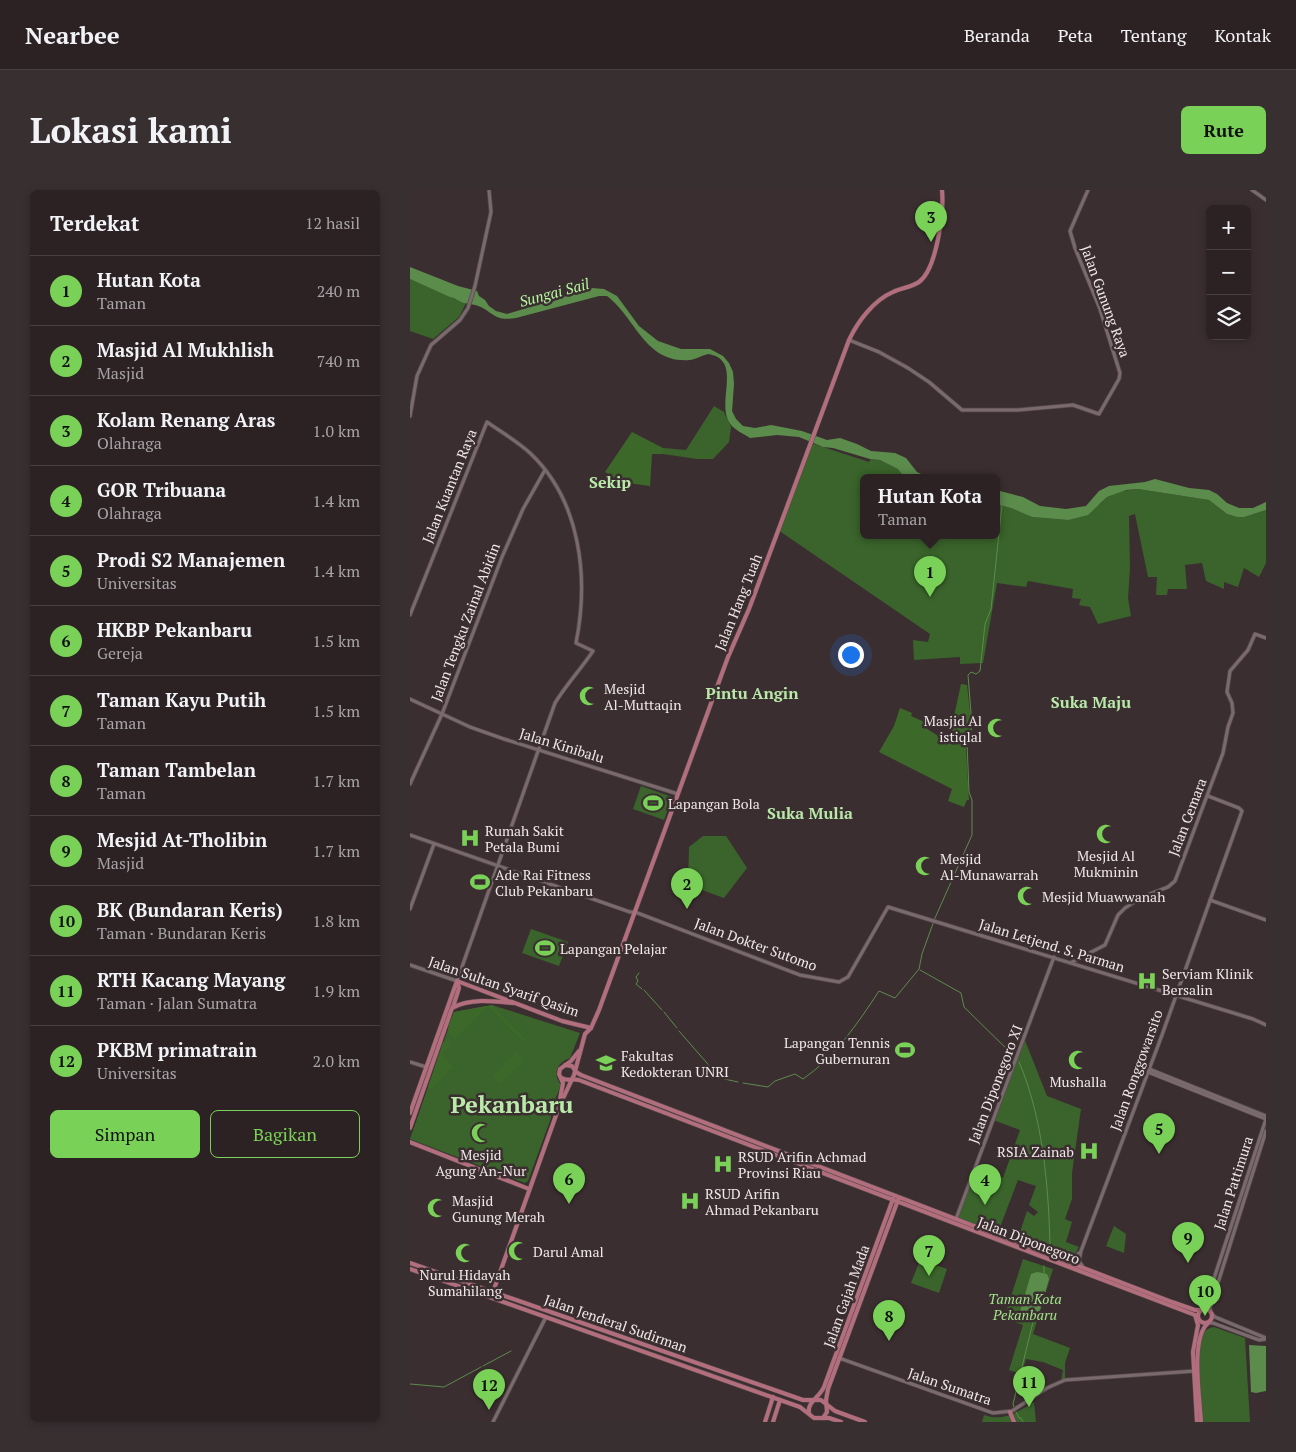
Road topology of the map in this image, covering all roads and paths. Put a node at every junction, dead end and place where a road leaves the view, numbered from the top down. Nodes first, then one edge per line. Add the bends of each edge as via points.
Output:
1 (489, 190) edge
2 (942, 190) edge
3 (1088, 190) edge
4 (1252, 190) edge
5 (1266, 200) edge
6 (850, 340) junction
7 (410, 416) edge
8 (545, 470) junction
9 (410, 615) edge
10 (1266, 638) edge
11 (410, 699) edge
12 (442, 714) junction
13 (537, 750) junction
14 (410, 784) edge
15 (678, 794) junction
16 (1208, 796) junction
17 (410, 836) edge
18 (434, 844) junction
19 (497, 866) junction
20 (1210, 900) junction
21 (888, 907) joint
22 (410, 909) edge
23 (635, 912) junction
24 (1266, 920) edge
25 (1054, 957) junction
26 (1072, 962) junction
27 (410, 965) edge
28 (456, 981) junction
29 (1176, 995) junction
30 (513, 1003) junction
31 (452, 1008) junction
32 (1266, 1025) edge
33 (591, 1028) junction
34 (580, 1050) junction
35 (434, 1061) junction
36 (410, 1062) edge
37 (565, 1065) junction
38 (426, 1068) junction
39 (1148, 1070) junction
40 (575, 1071) junction
41 (562, 1078) junction
42 (571, 1079) junction
43 (559, 1107) junction
44 (410, 1113) edge
45 (1266, 1118) edge
46 (410, 1128) edge
47 (1266, 1130) edge
48 (410, 1142) edge
49 (529, 1189) junction
50 (893, 1198) junction
51 (898, 1200) junction
52 (956, 1219) junction
53 (987, 1234) junction
54 (1081, 1251) junction
55 (1066, 1261) junction
56 (410, 1263) edge
57 (1083, 1268) junction
58 (410, 1269) edge
59 (1122, 1285) junction
60 (493, 1292) junction
61 (855, 1310) junction
62 (1201, 1310) junction
63 (1210, 1313) junction
64 (546, 1317) junction
65 (1198, 1318) junction
66 (1208, 1323) junction
67 (586, 1325) junction
68 (584, 1331) junction
69 (1266, 1339) edge
70 (843, 1344) junction
71 (839, 1358) junction
72 (1196, 1371) junction
73 (730, 1374) junction
74 (728, 1381) junction
75 (773, 1398) junction
76 (780, 1400) junction
77 (814, 1400) junction
78 (826, 1404) junction
79 (770, 1406) junction
80 (777, 1409) junction
81 (1010, 1412) junction
82 (810, 1415) junction
83 (821, 1418) junction
84 (493, 1422) edge
85 (765, 1422) edge
86 (773, 1422) edge
87 (842, 1422) edge
88 (865, 1422) edge
89 (1014, 1422) edge
90 (1197, 1422) edge
91 (1201, 1422) edge

1 - 7 street via 491,212 468,308 460,320 431,345 417,376
2 - 6 main road, Jalan Hang Tuah via 939,233 925,274 917,283 883,298 864,316
3 - 6 street, Jalan Gunung Raya via 1070,231 1120,373 1100,414 1073,405 1018,410 962,410 908,368
4 - 5 street
6 - 15 main road, Jalan Hang Tuah
8 - 9 street, Jalan Kuantan Raya via 531,454 487,422
8 - 12 street, Jalan Tengku Zainal Abidin via 505,549
8 - 13 street via 563,496 576,534 580,587 576,643 593,651 554,703
10 - 16 street, Jalan Cemara via 1255,634 1251,646 1231,668 1227,692 1232,713
11 - 12 street, Jalan Kinibalu
12 - 13 street, Jalan Kinibalu
12 - 14 street, Jalan Tengku Zainal Abidin
13 - 15 street, Jalan Kinibalu
13 - 19 street
15 - 23 main road, Jalan Hang Tuah
16 - 20 street, Jalan Ronggowarsito via 1242,811
16 - 26 street, Jalan Cemara via 1173,883 1125,908 1105,945
17 - 18 street, Jalan Dokter Sutomo
18 - 19 street, Jalan Dokter Sutomo
18 - 22 street
19 - 23 street, Jalan Dokter Sutomo
19 - 28 street
20 - 24 street
20 - 29 street, Jalan Ronggowarsito
21 - 23 street, Jalan Dokter Sutomo via 851,974 839,982 800,975
21 - 25 street, Jalan Letjend. S. Parman
23 - 33 main road, Jalan Hang Tuah
25 - 26 street, Jalan Letjend. S. Parman
25 - 52 street, Jalan Diponegoro XI
26 - 29 street, Jalan Letjend. S. Parman
27 - 28 street, Jalan Sultan Syarif Qasim
28 - 30 main road, Jalan Sultan Syarif Qasim
28 - 31 main road via 459,988
28 - 38 main road
29 - 32 street, Jalan Letjend. S. Parman
29 - 39 street, Jalan Ronggowarsito
30 - 31 main road via 490,1000
30 - 33 main road, Jalan Sultan Syarif Qasim
31 - 35 main road
33 - 34 main road, Jalan Hang Tuah via 585,1034
34 - 37 main road, Jalan Hang Tuah
34 - 40 main road, Jalan Hang Tuah
35 - 38 main road
35 - 46 main road
36 - 38 street
37 - 40 main road via 572,1066
37 - 41 main road via 559,1071
38 - 44 main road
39 - 45 street
39 - 54 street, Jalan Ronggowarsito
40 - 42 main road
40 - 50 main road, Jalan Diponegoro
41 - 42 main road
41 - 43 main road
42 - 43 main road
42 - 50 main road, Jalan Diponegoro
43 - 49 main road
45 - 62 street, Jalan Pattimura
47 - 63 street, Jalan Pattimura via 1211,1301
48 - 49 main road
49 - 60 main road
50 - 51 main road, Jalan Diponegoro
50 - 61 main road, Jalan Gajah Mada
51 - 52 main road, Jalan Diponegoro
51 - 53 main road, Jalan Diponegoro
51 - 61 main road, Jalan Gajah Mada
52 - 53 main road, Jalan Diponegoro
53 - 55 main road, Jalan Diponegoro
53 - 59 main road, Jalan Diponegoro
54 - 55 street via 1073,1260
54 - 57 street, Jalan Ronggowarsito via 1079,1261
55 - 57 main road, Jalan Diponegoro
56 - 60 main road, Jalan Jenderal Sudirman
57 - 59 main road, Jalan Diponegoro
58 - 64 main road, Jalan Jenderal Sudirman
59 - 62 main road, Jalan Diponegoro
59 - 65 main road, Jalan Diponegoro
60 - 67 main road, Jalan Jenderal Sudirman
61 - 70 main road, Jalan Gajah Mada
62 - 63 main road
62 - 65 main road
63 - 66 main road via 1212,1318
63 - 69 street
64 - 68 main road, Jalan Jenderal Sudirman
64 - 84 street
65 - 66 main road via 1202,1323
65 - 72 main road via 1193,1349
66 - 69 street via 1259,1340
66 - 72 main road via 1197,1345
67 - 68 main road
67 - 73 main road, Jalan Jenderal Sudirman
68 - 74 main road, Jalan Jenderal Sudirman
70 - 71 main road, Jalan Gajah Mada
70 - 77 main road, Jalan Gajah Mada via 824,1388
71 - 78 main road, Jalan Gajah Mada via 826,1394
71 - 81 street, Jalan Sumatra via 983,1411
72 - 81 street via 1065,1380
72 - 90 main road
72 - 91 main road
73 - 74 main road
73 - 77 main road, Jalan Jenderal Sudirman via 803,1400
74 - 75 main road, Jalan Jenderal Sudirman
75 - 76 main road, Jalan Jenderal Sudirman
75 - 79 main road
76 - 80 main road
76 - 82 main road, Jalan Jenderal Sudirman via 800,1407
77 - 78 main road
77 - 82 main road via 808,1408
78 - 83 main road via 827,1412
78 - 88 main road via 835,1411
79 - 80 main road
79 - 85 main road
80 - 86 main road
81 - 89 main road
82 - 83 main road
83 - 87 main road

